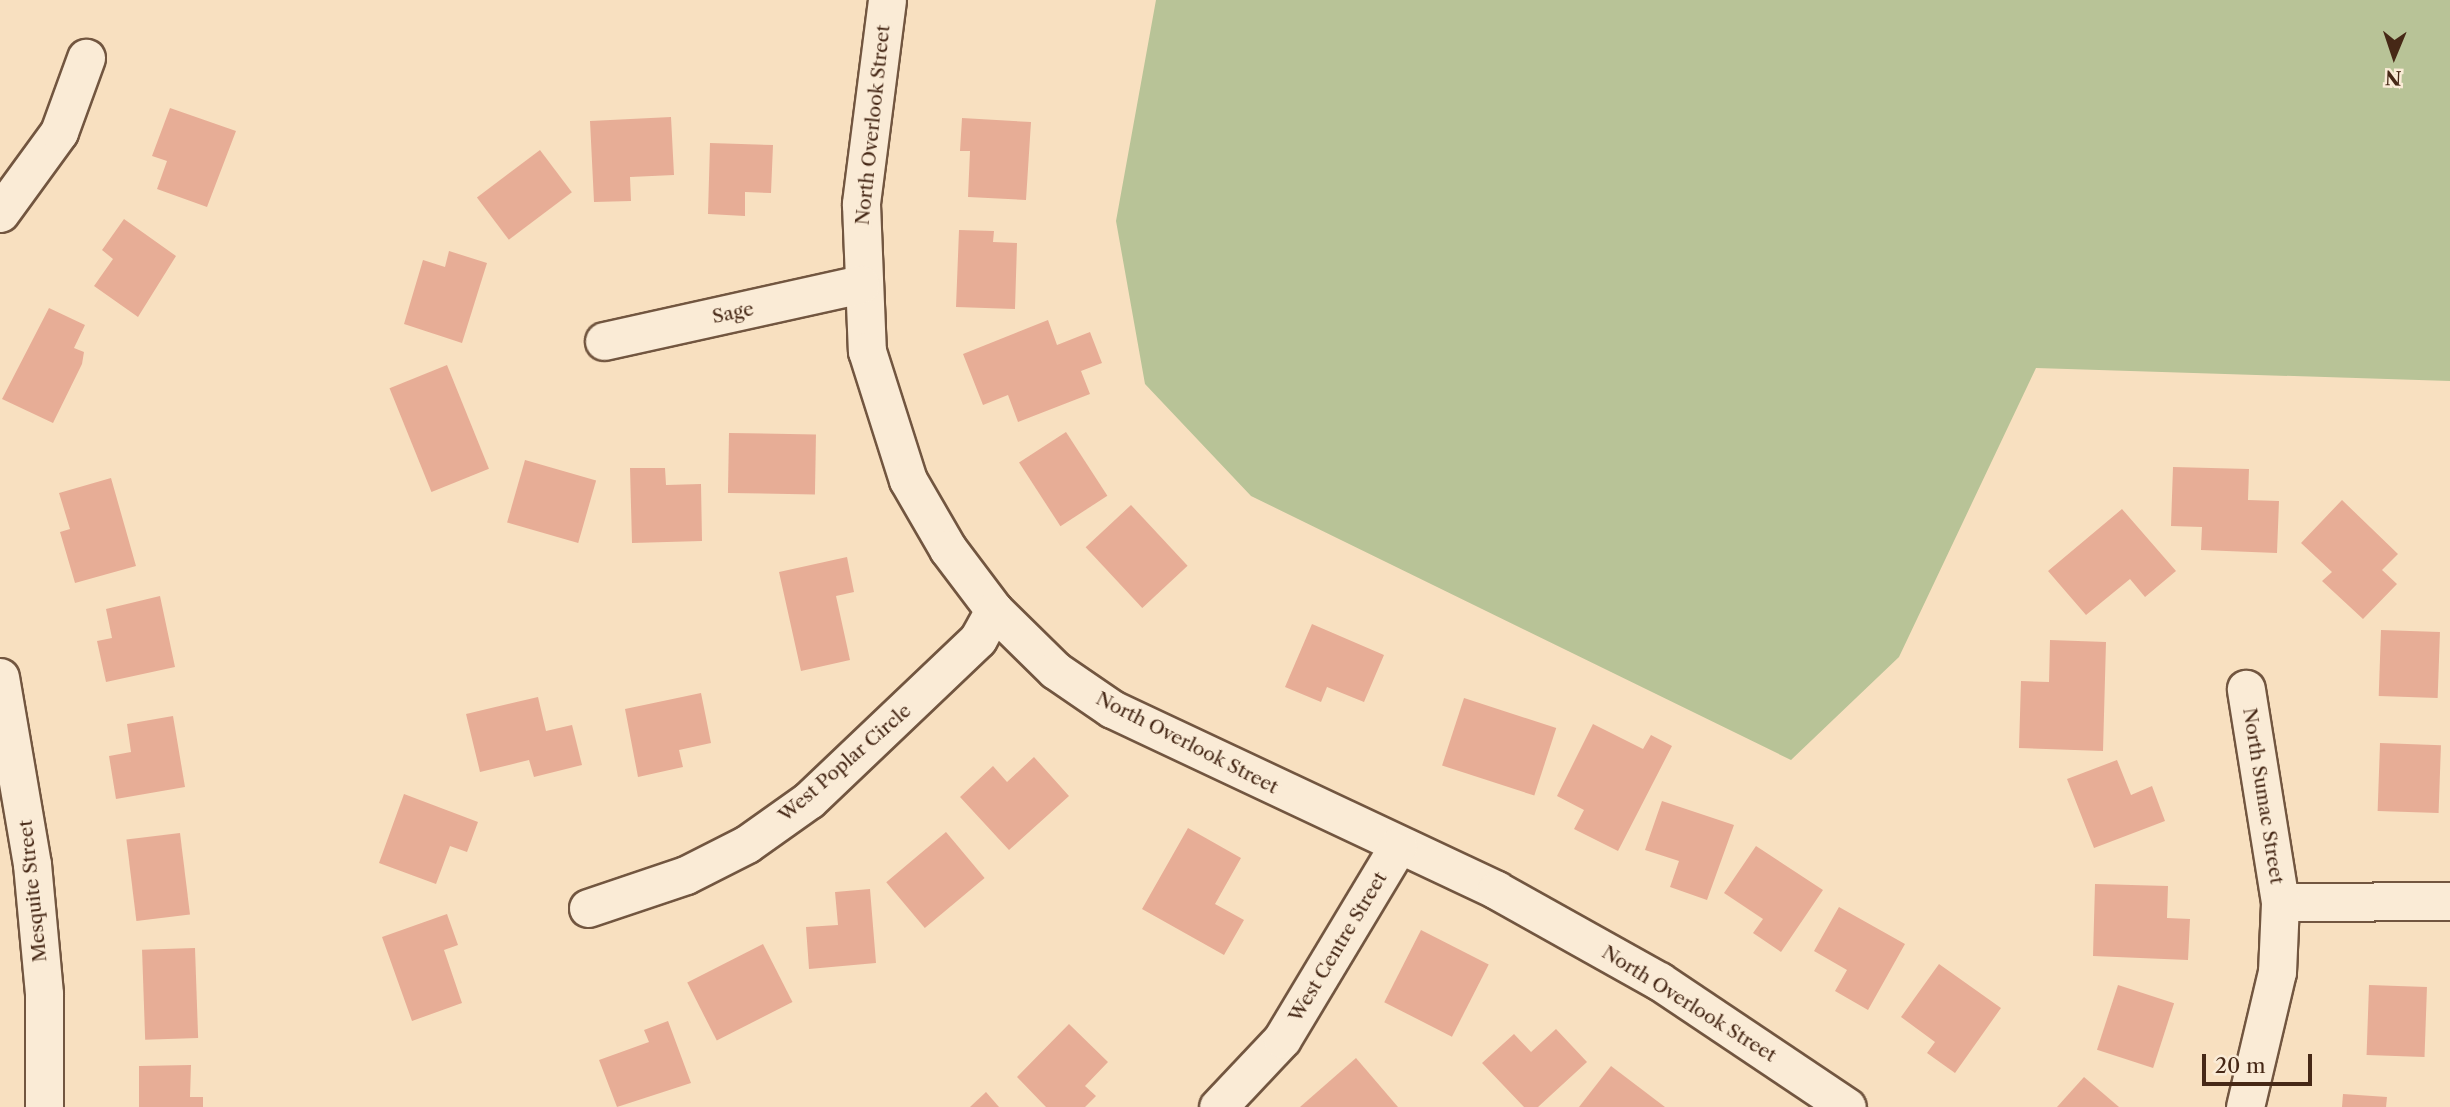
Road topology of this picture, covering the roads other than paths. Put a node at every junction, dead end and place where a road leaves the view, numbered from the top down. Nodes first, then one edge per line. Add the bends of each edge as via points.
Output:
1 (887, 0) edge
2 (86, 58) dead end
3 (0, 213) edge
4 (861, 284) junction
5 (604, 341) dead end
6 (994, 610) junction
7 (0, 677) edge
8 (2246, 689) dead end
9 (1398, 846) junction
10 (2450, 901) edge
11 (2280, 902) junction
12 (588, 908) dead end
13 (44, 1107) edge
14 (1218, 1107) edge
15 (1847, 1107) edge
16 (2245, 1107) edge

1 - 4 street, North Overlook Street via 861,204
2 - 3 street via 59,132
4 - 5 street, Sage
4 - 6 street, North Overlook Street via 867,351 908,480 948,549
6 - 9 street, North Overlook Street via 1055,670 1112,709
6 - 12 street, West Poplar Circle via 950,667 810,800 747,844 686,875
7 - 13 street, Mesquite Street via 32,864 44,994
8 - 11 street, North Sumac Street
9 - 14 street, West Centre Street via 1282,1040
9 - 15 street, North Overlook Street via 1496,890 1659,981
10 - 11 street, North Sumac Street
11 - 16 street, North Sumac Street via 2277,972

